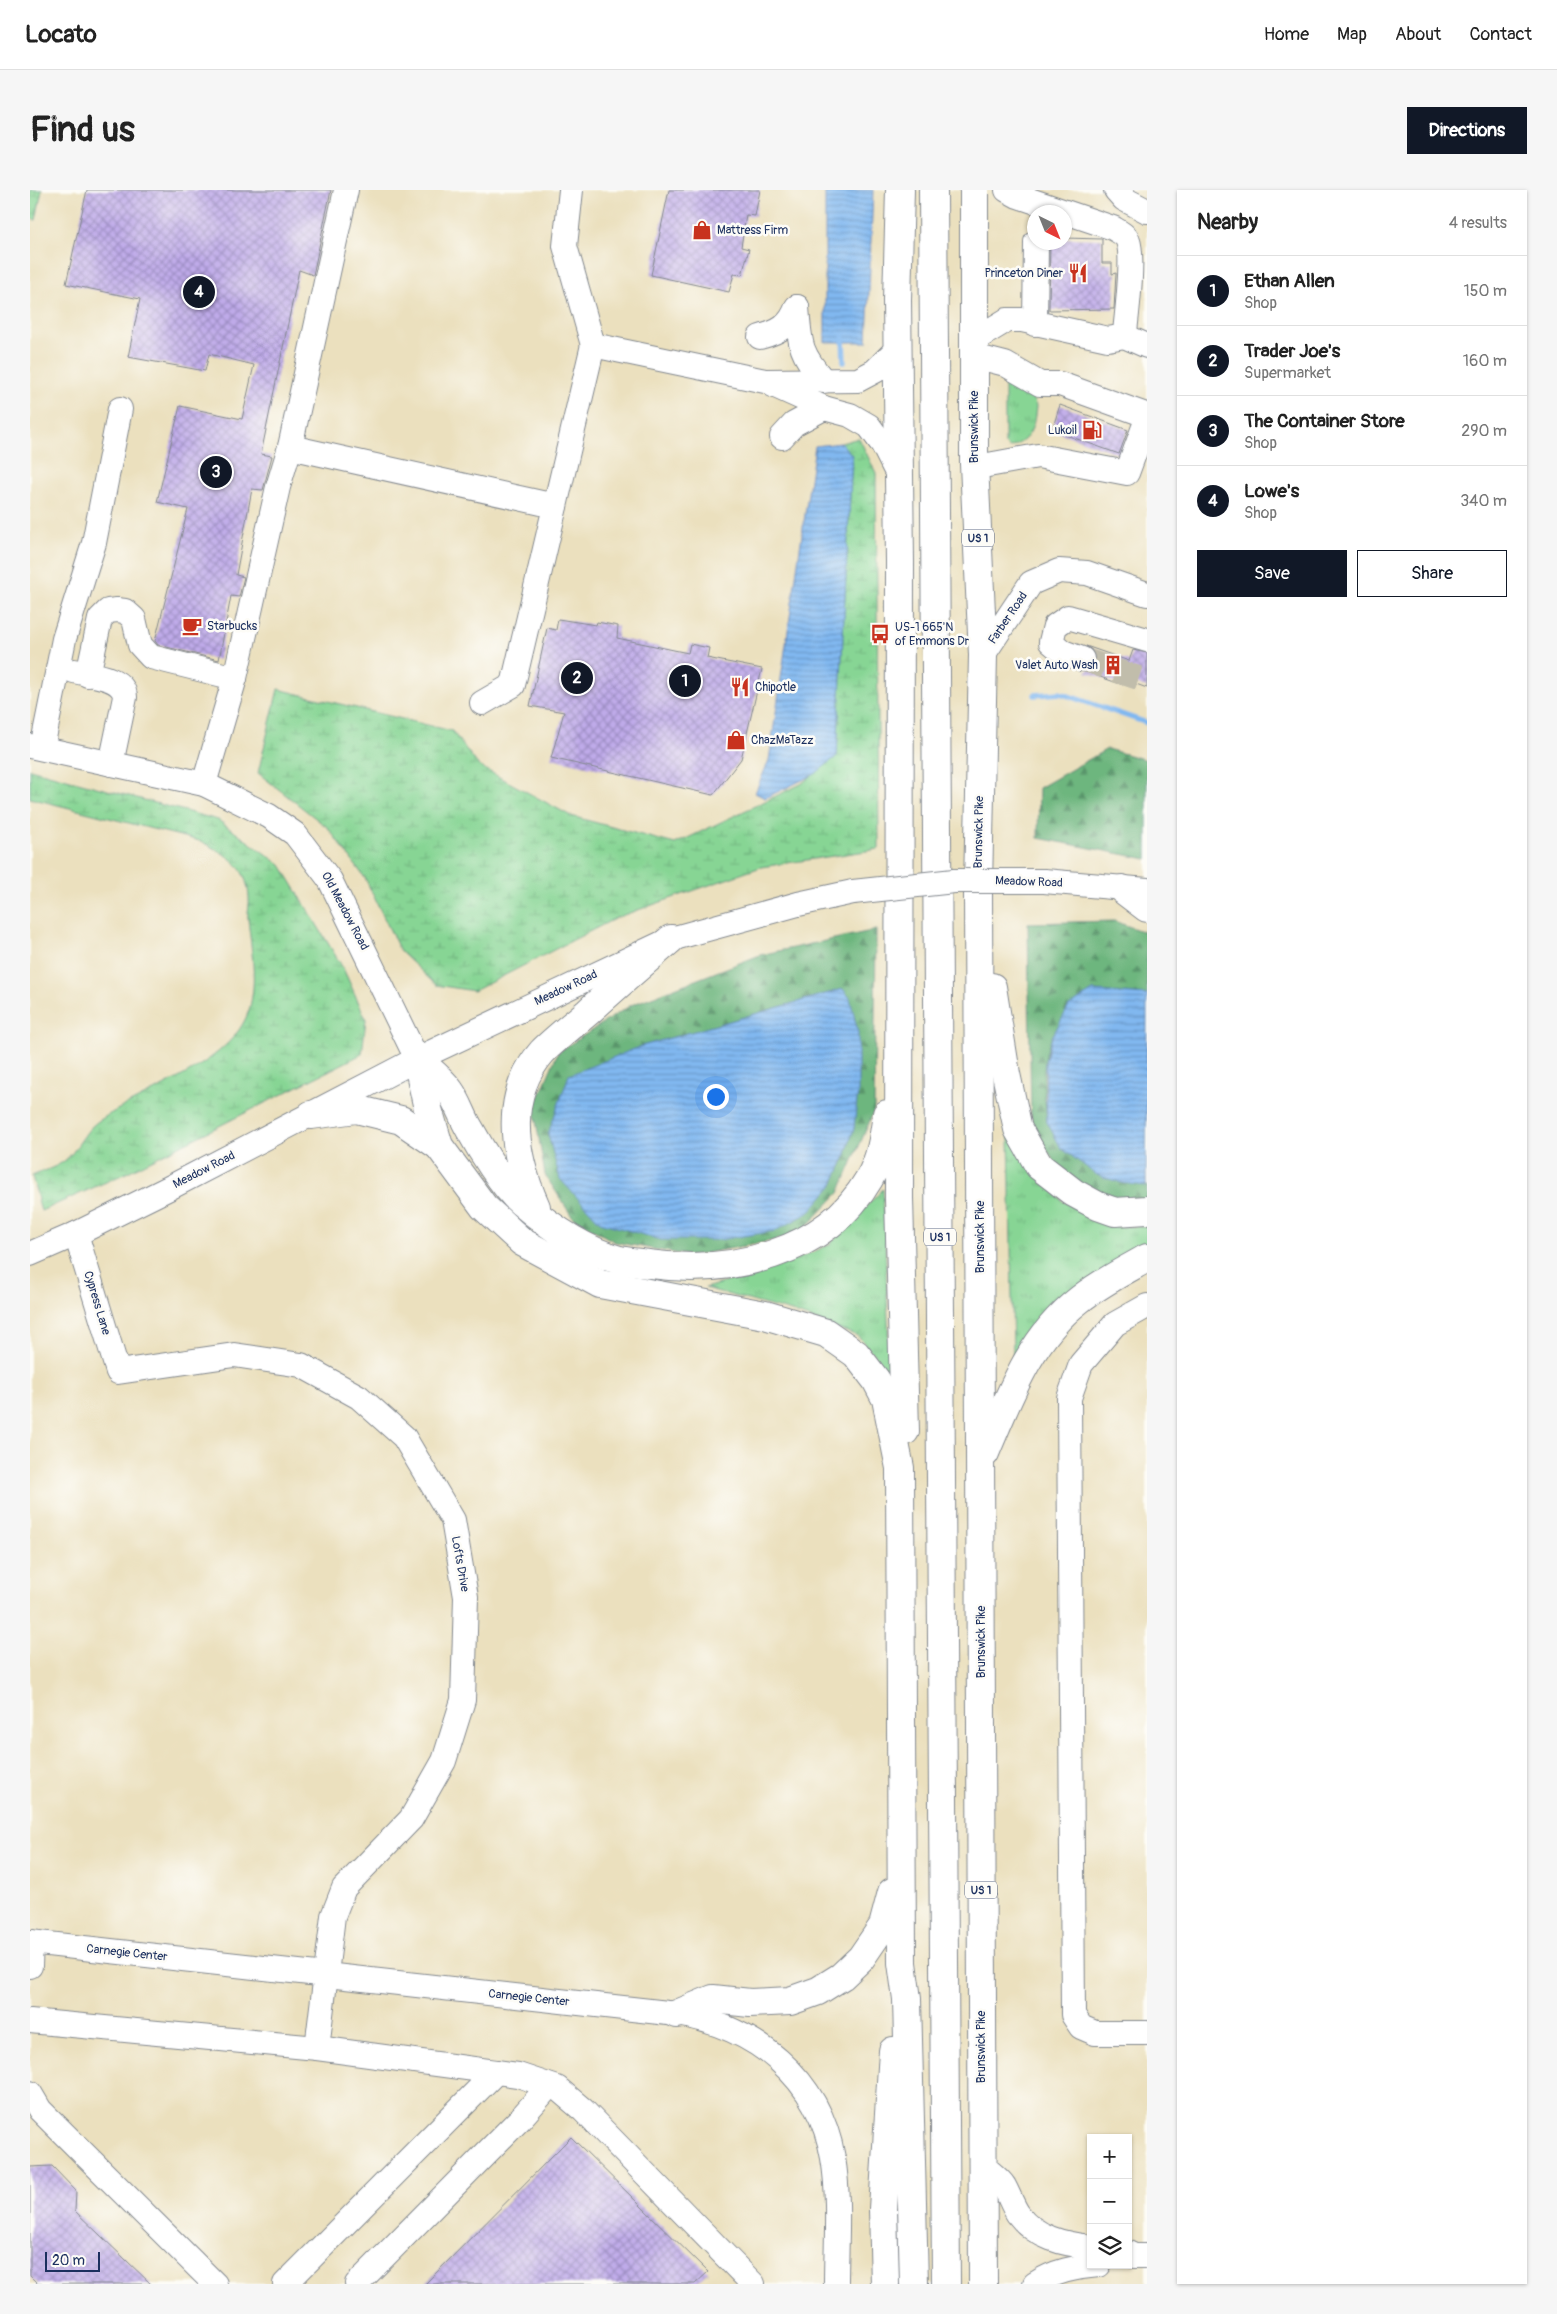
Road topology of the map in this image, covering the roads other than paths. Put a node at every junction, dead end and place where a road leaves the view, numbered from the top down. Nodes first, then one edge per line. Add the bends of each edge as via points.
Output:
1 (346, 190) edge
2 (571, 190) edge
3 (900, 190) edge
4 (933, 190) edge
5 (974, 190) edge
6 (1007, 190) edge
7 (1116, 190) edge
8 (1034, 205) edge
9 (1147, 211) edge
10 (1072, 217) edge
11 (1137, 244) edge
12 (1036, 250) edge
13 (1138, 291) edge
14 (1035, 324) junction
15 (1122, 334) junction
16 (760, 337) dead end
17 (593, 346) junction
18 (1147, 346) edge
19 (974, 348) junction
20 (897, 349) junction
21 (765, 381) junction
22 (824, 381) junction
23 (824, 408) junction
24 (120, 409) dead end
25 (782, 437) dead end
26 (290, 448) junction
27 (974, 464) junction
28 (899, 477) junction
29 (555, 506) junction
30 (1147, 594) edge
31 (1055, 626) junction
32 (1147, 630) edge
33 (1147, 640) edge
34 (983, 655) junction
35 (1082, 659) tunnel mouth
36 (58, 668) junction
37 (88, 675) junction
38 (235, 678) junction
39 (482, 703) dead end
40 (36, 747) edge
41 (111, 764) junction
42 (204, 784) junction
43 (978, 886) junction
44 (1135, 889) edge
45 (1147, 908) edge
46 (671, 939) junction
47 (900, 1018) junction
48 (417, 1059) junction
49 (311, 1115) junction
50 (439, 1146) junction
51 (1147, 1210) edge
52 (540, 1217) junction
53 (76, 1234) junction
54 (30, 1254) edge
55 (1147, 1258) edge
56 (1147, 1306) edge
57 (118, 1372) joint
58 (980, 1464) junction
59 (900, 1468) junction
60 (900, 1859) junction
61 (30, 1942) edge
62 (902, 1963) junction
63 (30, 1966) edge
64 (326, 1976) junction
65 (677, 2014) junction
66 (30, 2021) edge
67 (1147, 2033) edge
68 (317, 2048) junction
69 (496, 2072) junction
70 (549, 2086) junction
71 (30, 2093) edge
72 (981, 2164) junction
73 (1087, 2247) edge
74 (1087, 2266) edge
75 (215, 2284) edge
76 (285, 2284) edge
77 (357, 2284) edge
78 (753, 2284) edge
79 (836, 2284) edge
80 (885, 2284) edge
81 (914, 2284) edge
82 (946, 2284) edge
83 (983, 2284) edge
84 (1035, 2284) edge

1 - 26 street
2 - 17 street via 565,246
3 - 20 highway
4 - 82 highway, US 1
5 - 19 highway, Brunswick Pike / US 1
6 - 8 street
7 - 9 street via 1124,199
10 - 11 street via 1114,228
11 - 13 street
12 - 14 street
13 - 15 street
14 - 15 street via 1108,339
14 - 19 street via 1007,320
15 - 18 street
16 - 22 street via 774,333 792,320 797,308 800,345
17 - 21 street
17 - 29 street
19 - 27 highway, Brunswick Pike / US 1
19 - 27 street via 1040,384 1060,384 1146,415 1147,419 1127,474 1038,456 988,465
20 - 22 street via 875,371 858,380
20 - 28 highway
21 - 22 street
21 - 23 street
23 - 25 street via 794,424
23 - 28 street via 850,415 869,426
24 - 36 street via 94,543
26 - 29 street
26 - 38 street via 278,487
27 - 34 highway, Brunswick Pike / US 1
28 - 47 highway
29 - 39 street via 513,685
30 - 34 street, Farber Road via 1087,573 1059,571 1031,583
31 - 32 street via 1061,607 1083,608
31 - 33 street via 1068,617
31 - 35 street via 1051,642 1062,652
34 - 43 highway, Brunswick Pike / US 1
36 - 37 street
36 - 40 street
37 - 38 street via 100,619 108,611 117,610 125,611 134,620 140,645 151,657
37 - 41 street via 117,682 125,693
38 - 42 street
40 - 41 street, Old Meadow Road
41 - 42 street, Old Meadow Road
42 - 48 street, Old Meadow Road via 269,816 295,834 314,858 344,906
43 - 51 highway via 1006,1074 1018,1129 1039,1166 1074,1193 1115,1212
43 - 58 highway, Brunswick Pike / US 1
44 - 45 highway
44 - 46 street, Meadow Road, bridge via 1044,881 954,881 852,892
46 - 48 street, Meadow Road
46 - 52 highway via 560,1036 530,1069 516,1116 516,1146 521,1169
47 - 52 highway via 883,1144 870,1178 853,1202 819,1231 784,1250 751,1262 706,1267 664,1266 619,1260 578,1243
47 - 59 highway via 906,1454
48 - 49 street, Meadow Road
48 - 50 highway
48 - 52 highway via 450,1090 469,1129 502,1178 520,1201
49 - 50 highway via 356,1109 401,1120
49 - 53 street, Meadow Road
50 - 59 highway via 484,1207 522,1242 600,1284 765,1315 826,1333 856,1354 886,1398
53 - 54 street, Meadow Road
53 - 57 street, Cypress Lane
55 - 58 highway via 1078,1300 1037,1344 1021,1370
56 - 67 street via 1115,1324 1081,1364 1070,1398 1073,2015 1081,2027 1095,2034
57 - 64 street, Lofts Drive via 234,1355 301,1365 359,1397 404,1437 452,1520 466,1597 463,1700 444,1761 411,1820 344,1888 333,1916
58 - 72 highway, Brunswick Pike / US 1
59 - 60 highway
60 - 62 highway
60 - 65 highway via 883,1926 861,1958 842,1976 818,1991 790,2000 750,2003 713,1999
61 - 63 street
61 - 64 street, Carnegie Center
62 - 80 highway via 896,1995 883,2209
62 - 81 highway via 907,1999
64 - 65 street, Carnegie Center
64 - 68 street, Lofts Drive
65 - 79 street, Carnegie Center via 724,2026 749,2037 774,2055 811,2099 826,2129 833,2158
66 - 68 street
68 - 69 street
69 - 70 street via 518,2075
69 - 76 street
70 - 77 street
70 - 78 street via 557,2088 583,2110
71 - 75 street via 40,2110
72 - 73 street via 1003,2184 1019,2215 1034,2229 1049,2239
72 - 83 highway, Brunswick Pike / US 1
74 - 84 street via 1045,2277

